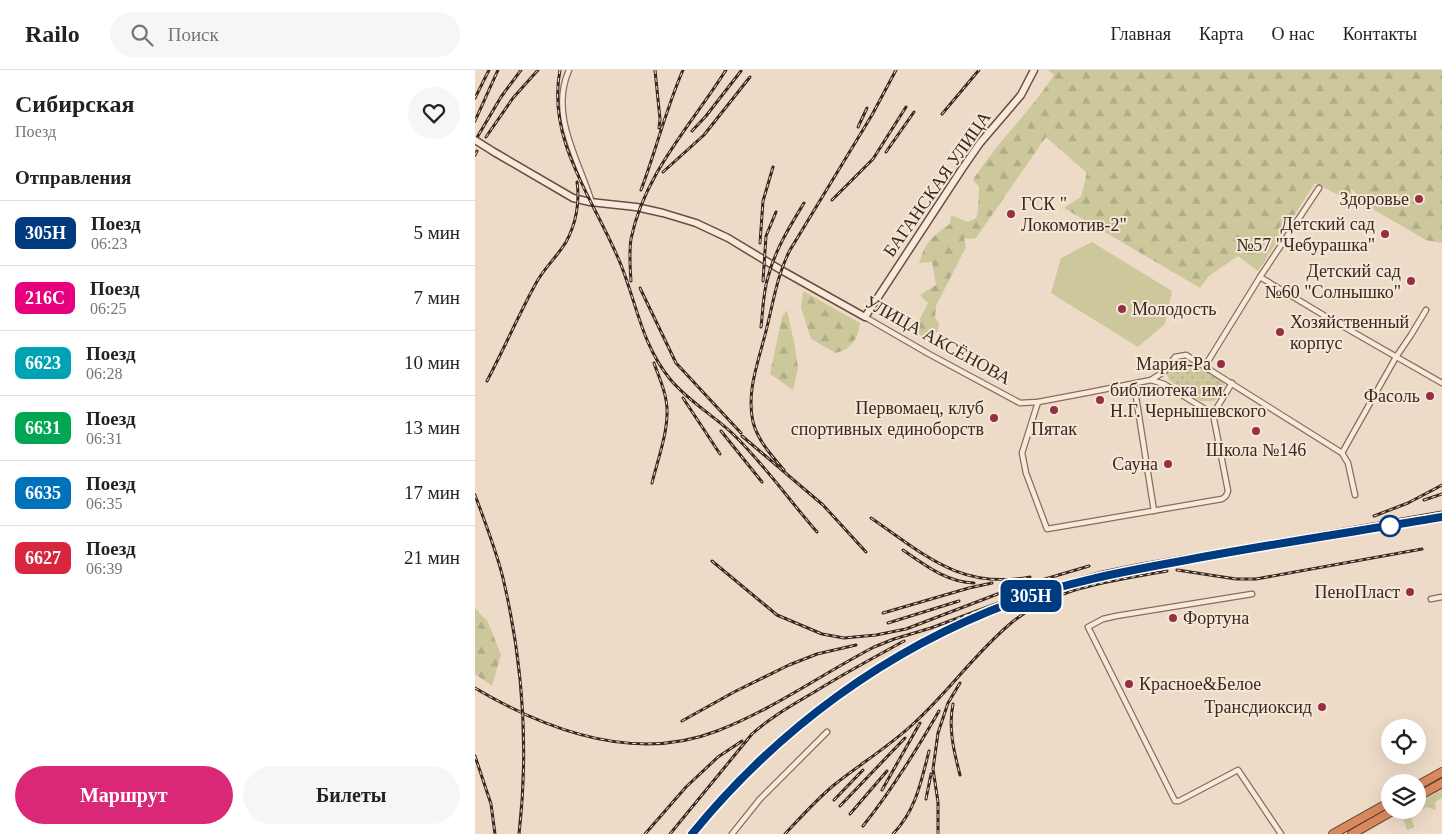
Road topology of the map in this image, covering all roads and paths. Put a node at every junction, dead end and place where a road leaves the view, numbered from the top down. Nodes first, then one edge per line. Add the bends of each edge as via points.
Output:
1 (569, 70) edge
2 (1034, 70) edge
3 (475, 140) edge
4 (1319, 188) dead end
5 (592, 203) junction
6 (1260, 277) junction
7 (1425, 310) dead end
8 (865, 317) junction
9 (1396, 357) junction
10 (1205, 366) junction
11 (1151, 380) junction
12 (1232, 383) junction
13 (1442, 383) edge
14 (1134, 384) junction
15 (1037, 402) junction
16 (1213, 414) junction
17 (1342, 453) junction
18 (1355, 495) dead end
19 (1154, 510) junction
20 (1252, 594) dead end
21 (1442, 597) edge
22 (1431, 599) dead end
23 (827, 732) dead end
24 (1442, 772) edge
25 (1426, 781) edge
26 (1442, 783) edge
27 (1426, 792) edge
28 (1381, 807) edge
29 (1381, 817) edge
30 (732, 834) edge
31 (1281, 834) edge
32 (1333, 834) edge
33 (1352, 834) edge

1 - 5 street via 561,111
2 - 8 street, БАГАНСКАЯ УЛИЦА via 1021,94 962,169
3 - 5 street, УЛИЦА АКСЁНОВА, bridge via 573,198
4 - 6 street
5 - 8 street, УЛИЦА АКСЁНОВА via 636,207 696,223
6 - 9 street
6 - 10 street
7 - 9 street
8 - 15 street, УЛИЦА АКСЁНОВА via 1020,403
9 - 13 street
9 - 17 street
10 - 11 street, УЛИЦА АКСЁНОВА via 1182,355 1175,357 1169,367
10 - 12 street, УЛИЦА АКСЁНОВА
11 - 14 street, УЛИЦА АКСЁНОВА
11 - 16 street via 1164,384
12 - 16 street
12 - 17 street, УЛИЦА АКСЁНОВА
14 - 15 street, УЛИЦА АКСЁНОВА
14 - 19 street
15 - 19 street via 1022,453 1026,473 1047,528
16 - 19 street via 1226,496
17 - 18 street via 1348,463
20 - 31 street via 1116,616 1088,627 1175,800 1179,801 1238,770
21 - 22 street
23 - 30 street via 760,799
24 - 25 highway
26 - 27 highway
28 - 32 highway
29 - 33 highway

